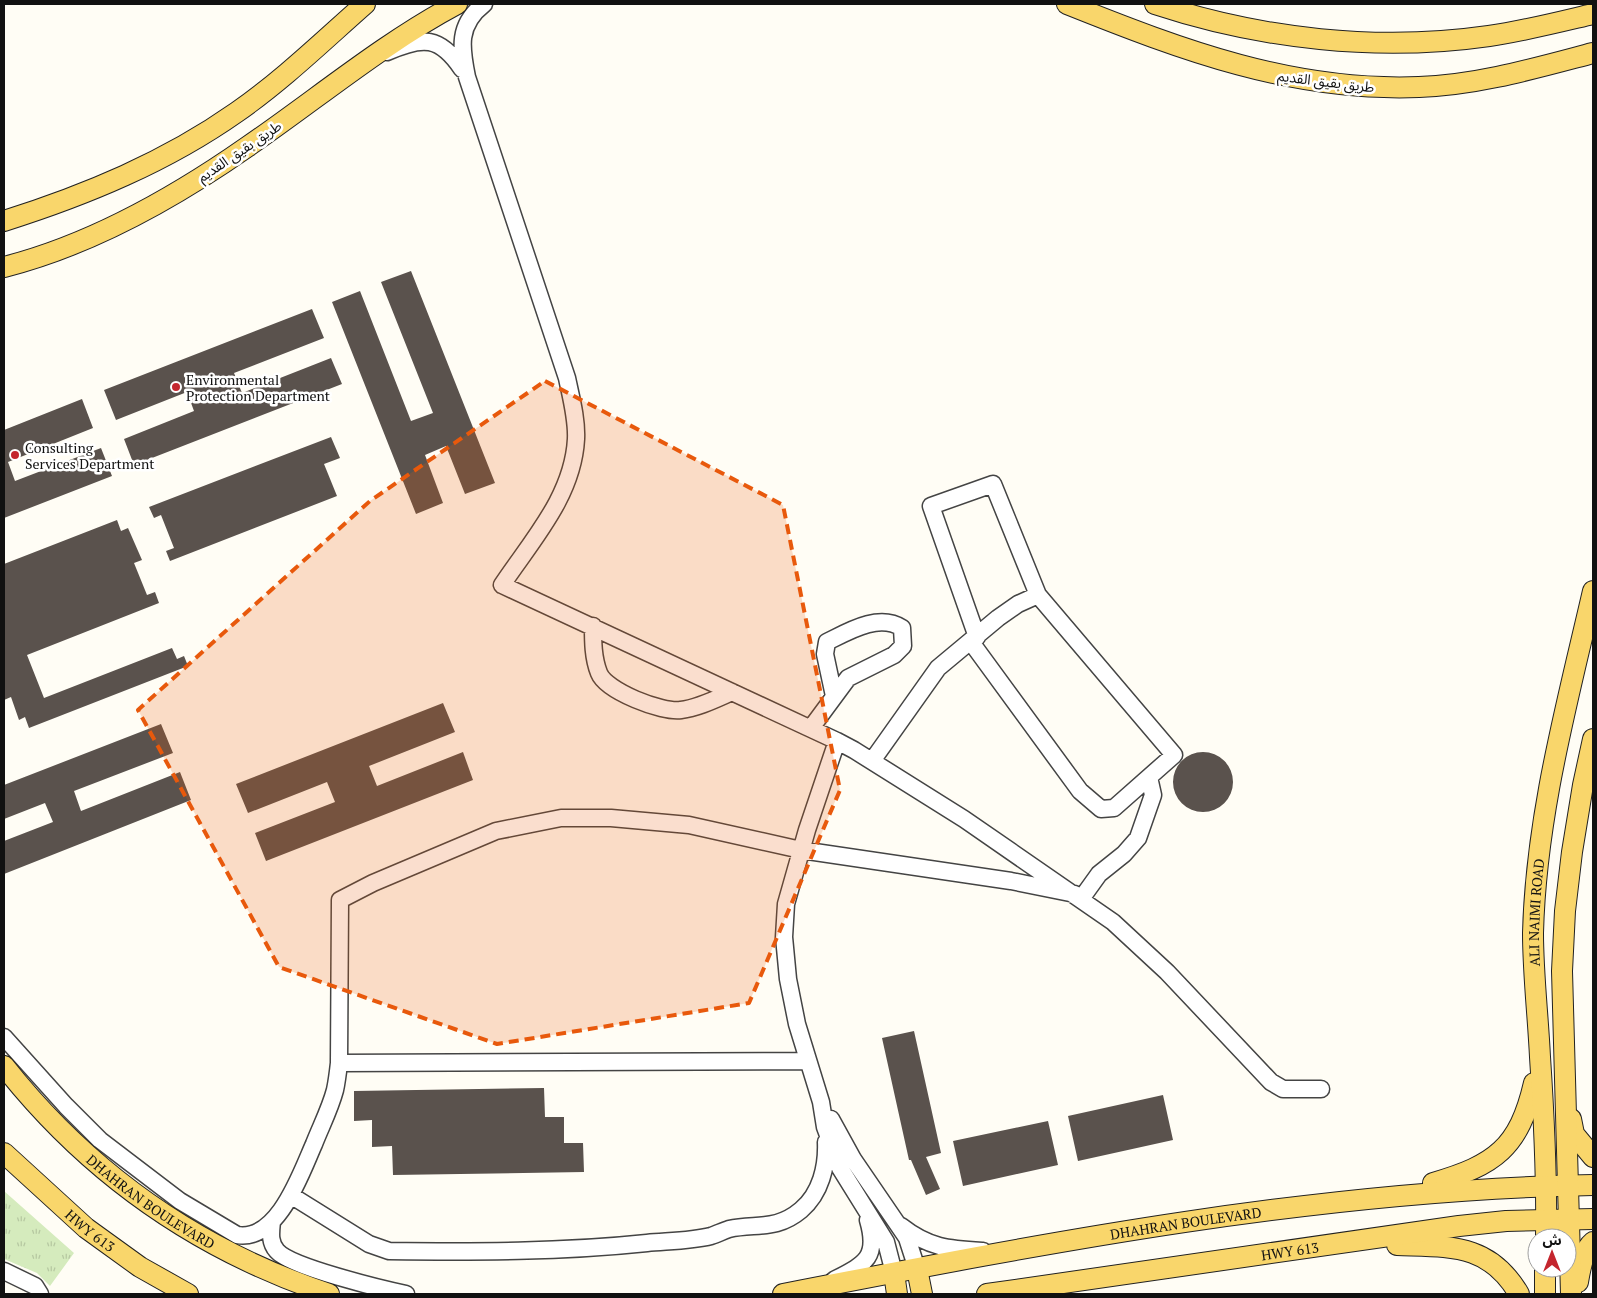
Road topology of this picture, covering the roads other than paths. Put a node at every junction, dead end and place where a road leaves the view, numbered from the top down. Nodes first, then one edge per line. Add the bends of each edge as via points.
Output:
1 (365, 4) edge
2 (457, 4) edge
3 (484, 4) edge
4 (1067, 4) edge
5 (1155, 4) edge
6 (1593, 14) edge
7 (1593, 53) edge
8 (467, 77) junction
9 (340, 79) junction
10 (4, 221) edge
11 (4, 267) edge
12 (1593, 591) edge
13 (1038, 595) junction
14 (593, 626) junction
15 (974, 640) junction
16 (732, 692) junction
17 (834, 696) junction
18 (811, 728) junction
19 (1593, 739) edge
20 (837, 741) junction
21 (872, 761) junction
22 (1149, 777) junction
23 (800, 850) junction
24 (1078, 896) junction
25 (4, 1037) edge
26 (1540, 1057) junction
27 (808, 1060) junction
28 (339, 1063) junction
29 (4, 1066) edge
30 (1321, 1089) dead end
31 (1565, 1096) junction
32 (821, 1102) junction
33 (825, 1127) junction
34 (4, 1153) edge
35 (1593, 1158) edge
36 (4, 1164) edge
37 (1569, 1185) junction
38 (1593, 1185) edge
39 (1546, 1186) junction
40 (46, 1193) junction
41 (1392, 1195) junction
42 (292, 1196) junction
43 (859, 1197) junction
44 (1593, 1219) edge
45 (1571, 1220) junction
46 (272, 1221) junction
47 (896, 1222) junction
48 (1527, 1228) edge
49 (1546, 1228) edge
50 (1549, 1228) edge
51 (1593, 1242) edge
52 (1350, 1243) junction
53 (1003, 1253) junction
54 (917, 1269) junction
55 (4, 1271) edge
56 (894, 1273) junction
57 (1545, 1278) edge
58 (822, 1286) junction
59 (40, 1294) edge
60 (188, 1294) edge
61 (330, 1294) edge
62 (406, 1294) edge
63 (783, 1294) edge
64 (897, 1294) edge
65 (922, 1294) edge
66 (994, 1294) edge
67 (1520, 1294) edge
68 (1545, 1294) edge
69 (1571, 1294) edge
70 (1576, 1294) edge

1 - 10 main road via 245,106 202,134 126,176
2 - 9 main road, طريق بقيق القديم via 423,22
3 - 8 street via 469,20 463,34 461,48
4 - 7 main road, طريق بقيق القديم via 1212,58 1312,82 1370,87 1471,82
5 - 6 main road via 1182,13 1306,38 1368,42 1488,36
8 - 9 street via 450,52 440,44 428,42 389,51
8 - 14 street via 567,378 576,438 572,467 562,495 502,585
9 - 11 main road, طريق بقيق القديم via 248,147 187,186 98,232
12 - 26 main road, ALI NAIMI ROAD via 1556,752 1536,882 1534,973
13 - 15 street via 998,618
13 - 15 street via 993,484 931,506
13 - 22 street via 1174,755
14 - 16 street
14 - 16 street via 599,674 618,691 662,710 680,710
15 - 21 street via 938,668
15 - 22 street via 1080,791 1101,809 1114,808
16 - 18 street
17 - 17 street via 848,678 894,655 903,646 902,628 893,622 880,622 853,629 827,642 825,654
17 - 18 street
18 - 20 street
19 - 31 main road, ALI NAIMI ROAD via 1565,911 1562,970
20 - 21 street
20 - 23 street
21 - 24 street
22 - 24 street via 1153,795 1138,838
23 - 24 street via 1011,881
23 - 27 street via 786,904 784,937 788,979
23 - 28 street via 689,825 611,818 562,818 496,831 373,883 340,900
24 - 30 street via 1167,972 1271,1082 1283,1089
25 - 46 street via 100,1140 180,1201 237,1235 252,1235
26 - 39 main road, ALI NAIMI ROAD
26 - 41 main road via 1529,1107 1520,1127 1494,1158 1460,1175
27 - 28 street
27 - 32 street
28 - 42 street via 336,1089 328,1112
29 - 61 main road, DHAHRAN BOULEVARD via 28,1097 91,1159 181,1227 234,1257 284,1279
31 - 35 main road via 1574,1134
31 - 37 main road, ALI NAIMI ROAD
32 - 33 street
32 - 47 street via 852,1159
33 - 42 street via 827,1160 820,1183 801,1210 767,1227 730,1229 711,1236 624,1246 389,1251 369,1244
33 - 43 street via 840,1168
34 - 40 main road, HWY 613
36 - 40 street
37 - 38 main road, DHAHRAN BOULEVARD
37 - 39 main road, DHAHRAN BOULEVARD
37 - 45 main road, ALI NAIMI ROAD
39 - 41 main road, DHAHRAN BOULEVARD
39 - 49 main road, ALI NAIMI ROAD
40 - 60 main road, HWY 613 via 86,1228 140,1267
41 - 53 main road, DHAHRAN BOULEVARD via 1206,1218
42 - 46 street
43 - 56 street via 886,1242
43 - 58 street via 871,1229 869,1258 862,1266
44 - 45 main road, HWY 613
45 - 50 main road, HWY 613
45 - 69 main road, ALI NAIMI ROAD
46 - 62 street via 272,1242 284,1257 376,1288
47 - 53 street via 930,1244
47 - 54 street via 907,1238
48 - 52 main road, HWY 613 via 1459,1226
51 - 70 main road via 1580,1270
52 - 66 main road, HWY 613
52 - 67 main road via 1466,1248 1500,1268
53 - 54 main road, DHAHRAN BOULEVARD
54 - 56 main road, DHAHRAN BOULEVARD
54 - 65 main road
55 - 59 street via 35,1286
56 - 58 main road, DHAHRAN BOULEVARD
56 - 64 main road
57 - 68 main road
58 - 63 main road, DHAHRAN BOULEVARD

